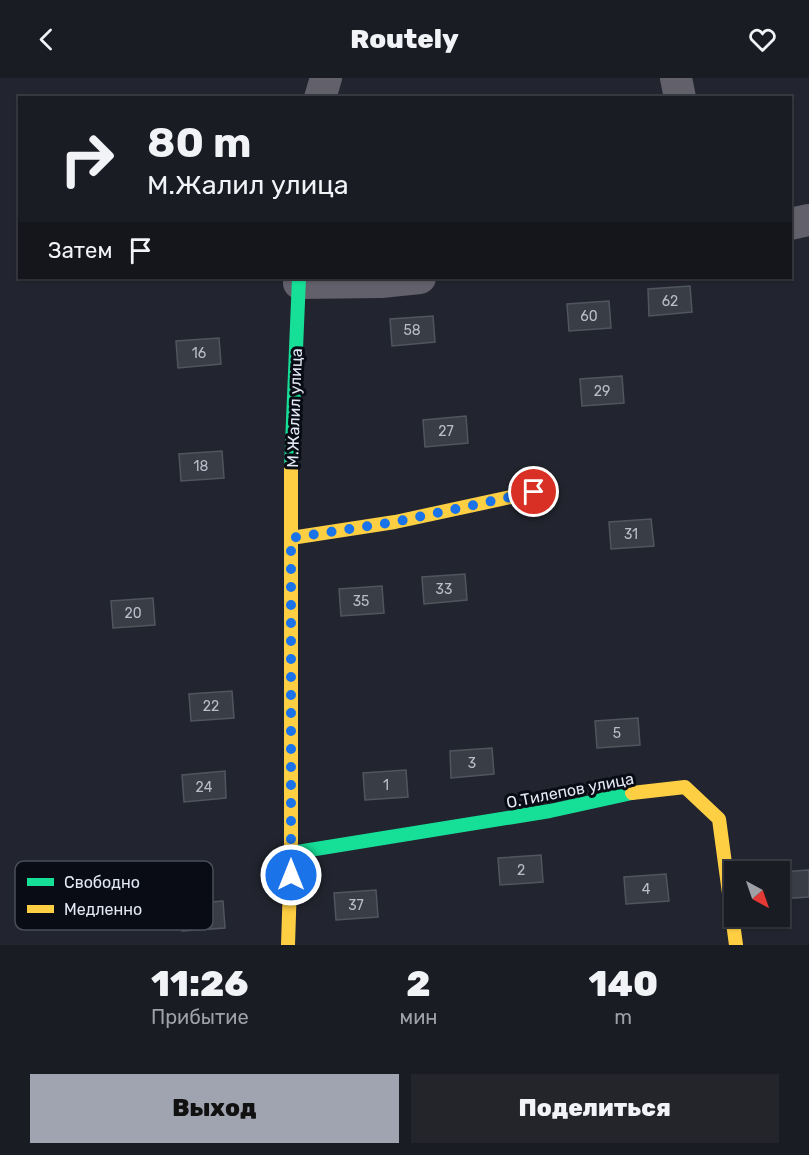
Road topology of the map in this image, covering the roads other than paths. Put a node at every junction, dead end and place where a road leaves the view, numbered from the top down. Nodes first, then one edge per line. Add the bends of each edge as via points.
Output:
1 (327, 78) edge
2 (676, 78) edge
3 (321, 96) edge
4 (680, 96) edge
5 (809, 220) edge
6 (792, 224) edge
7 (410, 279) edge
8 (299, 280) edge
9 (534, 492) dead end
10 (291, 538) junction
11 (291, 854) junction
12 (288, 945) edge
13 (736, 945) edge

1 - 3 street
2 - 4 street
5 - 6 street
7 - 8 street
8 - 10 street, М.Жалил улица
9 - 10 street via 395,522
10 - 11 street, М.Жалил улица
11 - 12 street, М.Жалил улица
11 - 13 street, О.Тилепов улица via 685,787 719,819

